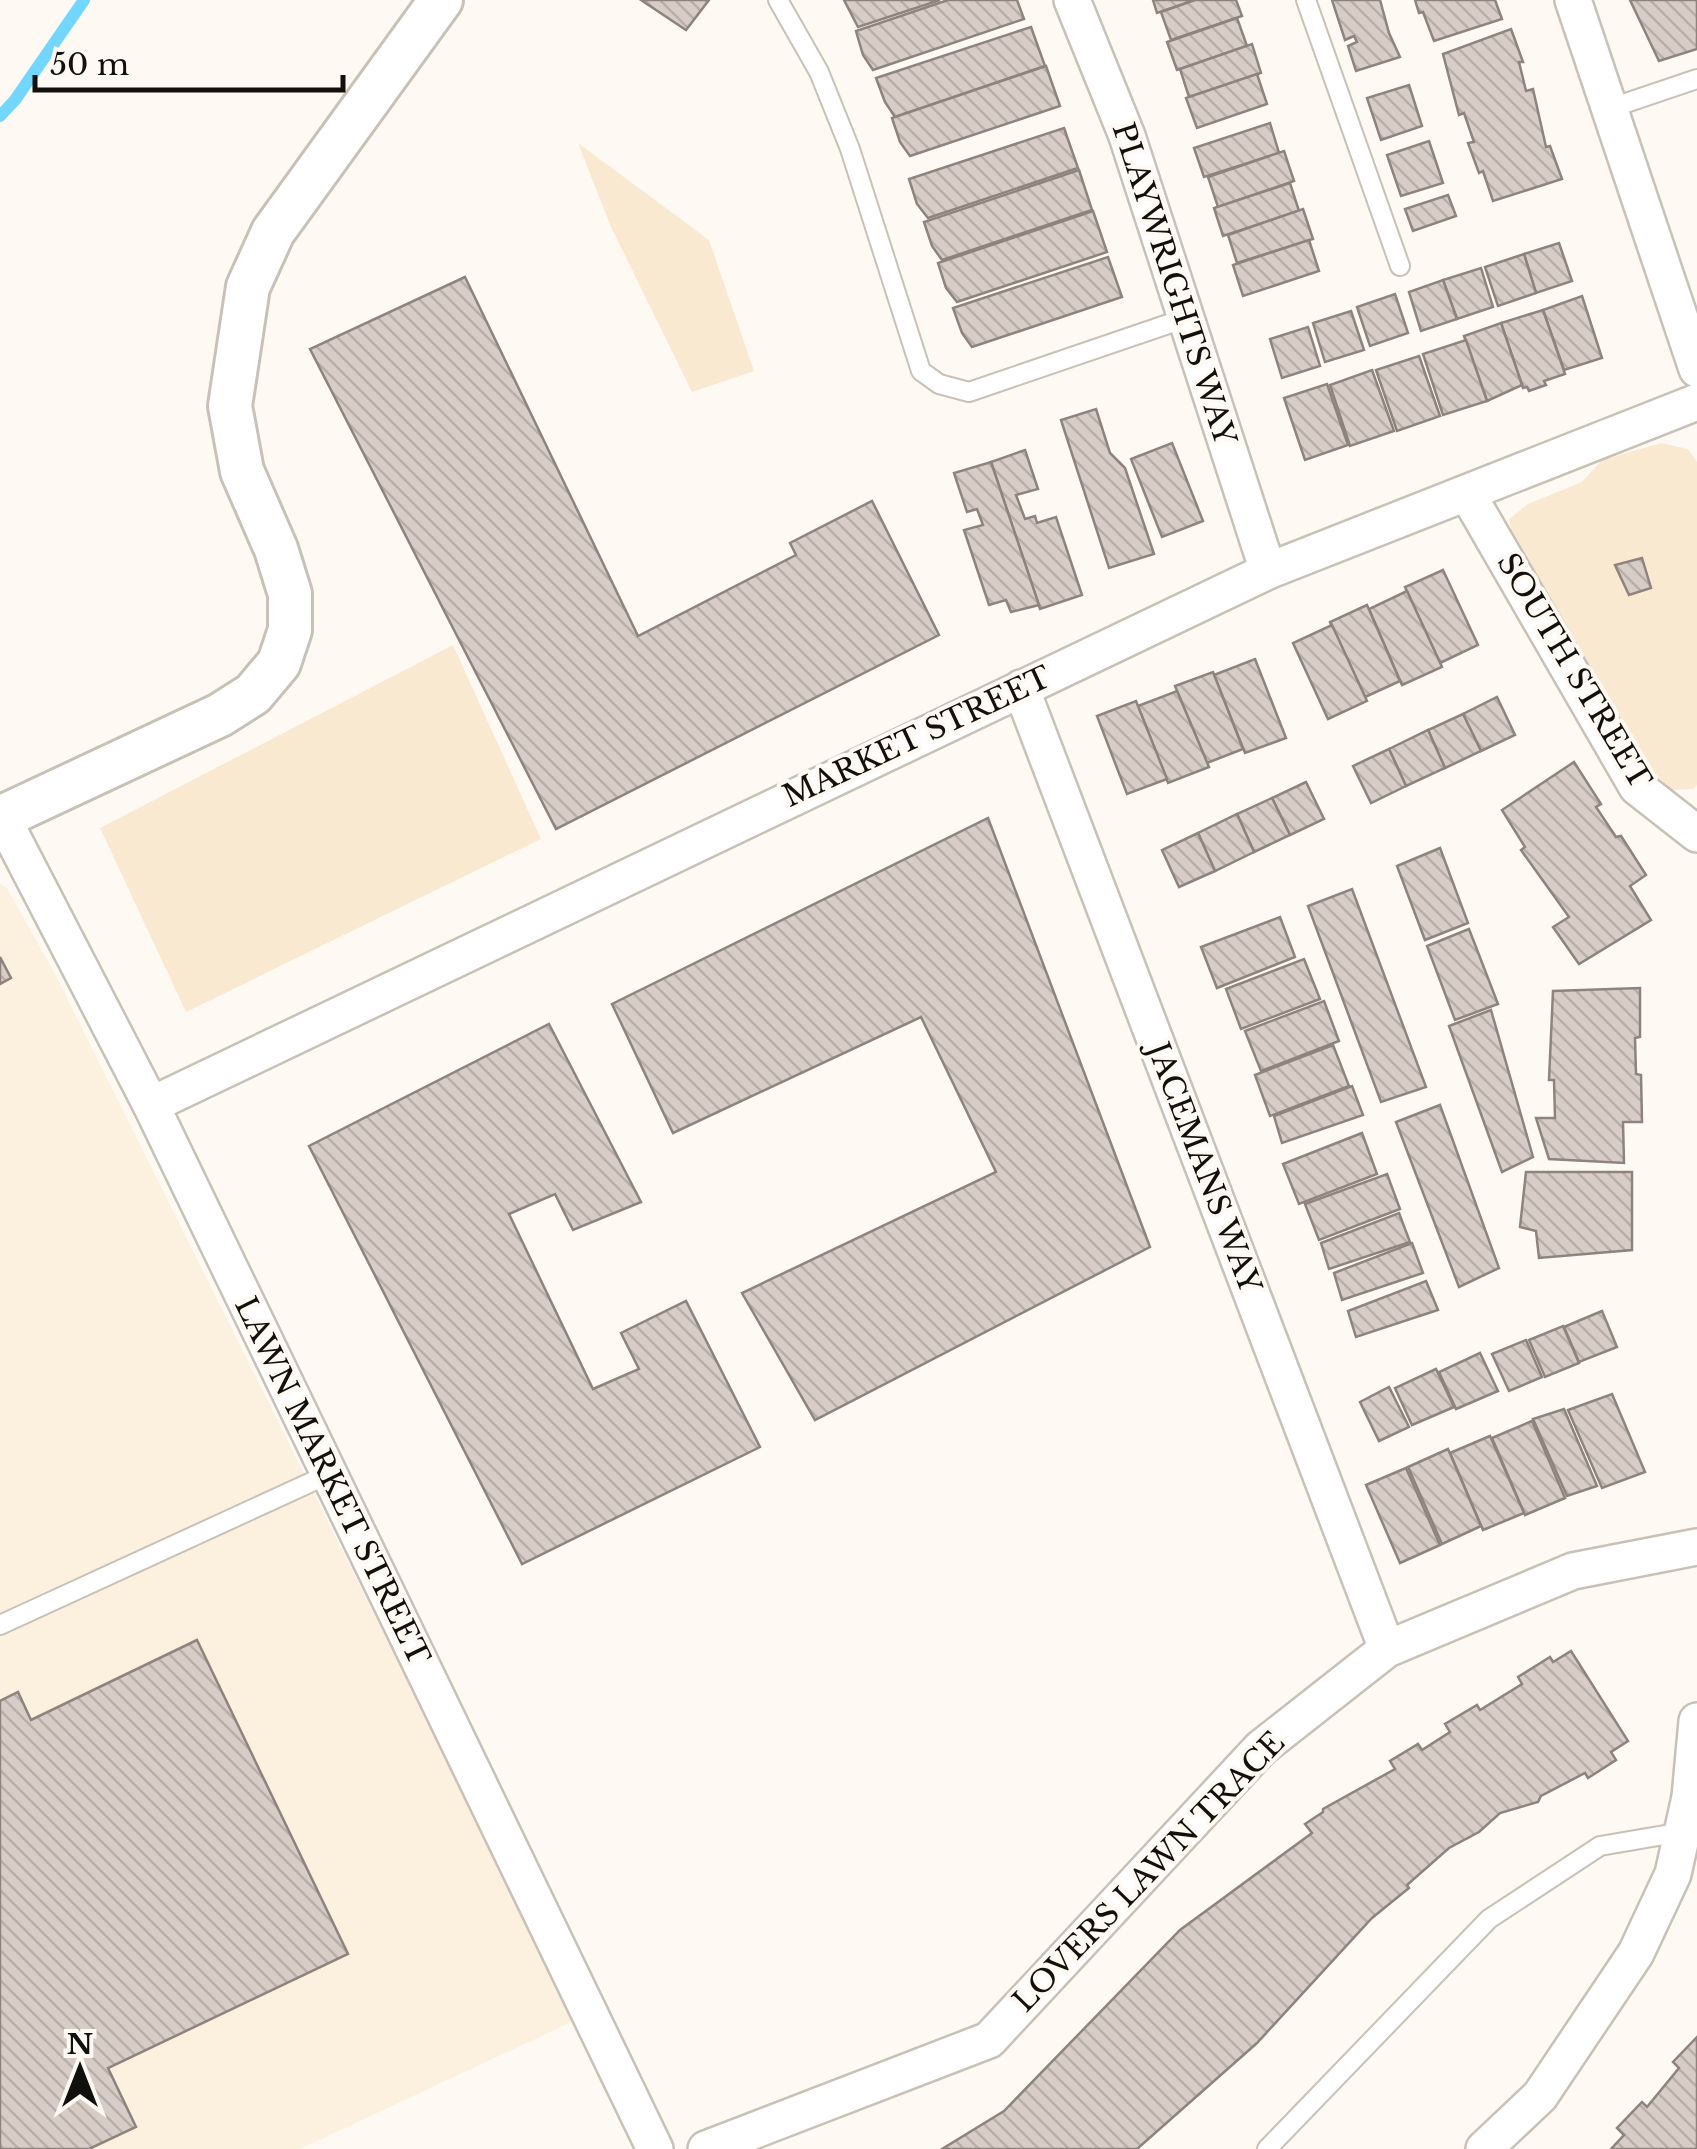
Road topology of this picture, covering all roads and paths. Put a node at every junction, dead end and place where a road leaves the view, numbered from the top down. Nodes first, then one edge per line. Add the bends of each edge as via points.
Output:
1 (441, 0) edge
2 (778, 0) edge
3 (1072, 0) edge
4 (1306, 0) edge
5 (1573, 0) edge
6 (1697, 80) edge
7 (1611, 108) junction
8 (1400, 266) dead end
9 (1186, 318) junction
10 (1697, 369) edge
11 (1697, 402) edge
12 (1467, 493) junction
13 (1268, 571) junction
14 (1021, 688) junction
15 (1, 818) edge
16 (1697, 834) edge
17 (151, 1106) junction
18 (329, 1474) junction
19 (1697, 1547) edge
20 (0, 1625) edge
21 (1387, 1648) junction
22 (1697, 1721) edge
23 (1690, 1837) edge
24 (655, 2149) edge
25 (706, 2149) edge
26 (1267, 2149) edge
27 (1484, 2149) edge

1 - 15 street via 273,232 248,286 230,406 242,471 290,594 290,630 279,662 253,694 220,715
2 - 9 lane via 819,72 850,150 922,371 939,384 970,392
3 - 9 street, PLAYWRIGHTS WAY via 1127,136
4 - 8 lane
5 - 7 street
6 - 7 lane
7 - 10 street
9 - 13 street, PLAYWRIGHTS WAY
11 - 12 street, MARKET STREET
12 - 13 street, MARKET STREET
12 - 16 street, SOUTH STREET via 1637,788
13 - 14 street, MARKET STREET
14 - 17 street, MARKET STREET
14 - 21 street, JACEMANS WAY
15 - 17 street, LAWN MARKET STREET
17 - 18 street, LAWN MARKET STREET
18 - 20 lane
18 - 24 street, LAWN MARKET STREET
19 - 21 street, LOVERS LAWN TRACE via 1573,1571
21 - 25 street, LOVERS LAWN TRACE via 1261,1748 989,2040
22 - 23 street
23 - 26 lane via 1600,1846 1489,1919
23 - 27 street via 1636,1953 1540,2096

